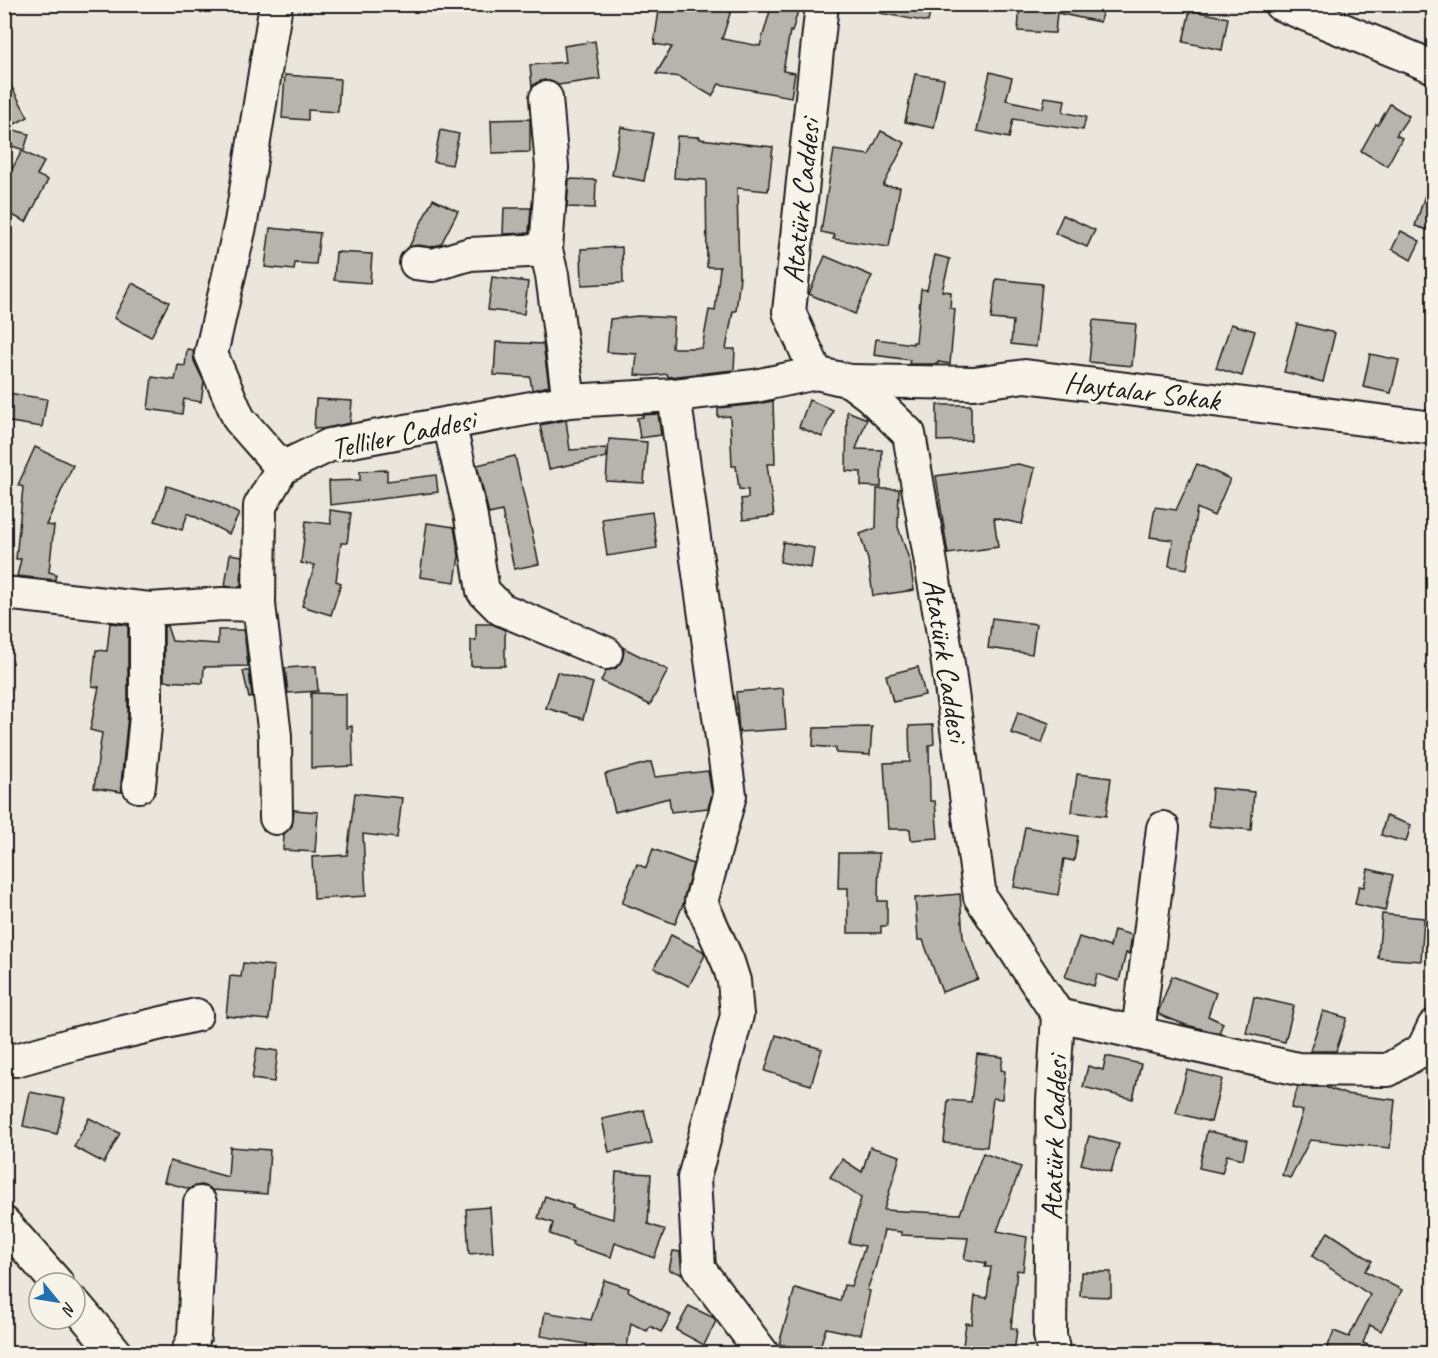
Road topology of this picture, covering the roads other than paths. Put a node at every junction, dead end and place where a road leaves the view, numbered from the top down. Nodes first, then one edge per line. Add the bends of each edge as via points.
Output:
1 (276, 4) edge
2 (822, 4) edge
3 (1280, 4) edge
4 (1434, 67) edge
5 (546, 98) dead end
6 (546, 250) junction
7 (416, 263) dead end
8 (816, 373) junction
9 (849, 381) junction
10 (674, 395) junction
11 (570, 402) junction
12 (449, 423) junction
13 (1434, 428) edge
14 (282, 468) junction
15 (4, 593) edge
16 (259, 605) junction
17 (146, 609) junction
18 (606, 653) dead end
19 (139, 786) dead end
20 (276, 818) dead end
21 (1162, 828) dead end
22 (196, 1015) dead end
23 (1058, 1015) junction
24 (1434, 1026) edge
25 (1138, 1033) junction
26 (4, 1058) edge
27 (200, 1203) dead end
28 (4, 1222) edge
29 (47, 1271) edge
30 (87, 1318) edge
31 (117, 1353) edge
32 (187, 1353) edge
33 (763, 1353) edge
34 (1054, 1353) edge

1 - 14 street via 241,222 211,354 239,418
2 - 8 street, Atatürk Caddesi via 789,312
3 - 4 street
5 - 6 street via 552,166
6 - 7 street via 470,254 433,265
6 - 11 street
8 - 9 street, Atatürk Caddesi
8 - 10 street, Telliler Caddesi via 755,386
9 - 13 street, Haytalar Sokak via 974,383 1025,376
9 - 23 street, Atatürk Caddesi via 909,434 947,657 980,897
10 - 11 street, Telliler Caddesi
10 - 33 street via 730,795 701,902 734,981 736,1015 694,1178 699,1269
11 - 12 street, Telliler Caddesi
12 - 14 street, Telliler Caddesi via 330,445
12 - 18 street via 483,591 501,609
14 - 16 street via 260,506
15 - 17 street
16 - 17 street
16 - 20 street via 275,736
17 - 19 street via 146,716
21 - 25 street
22 - 26 street via 16,1060
23 - 25 street
23 - 34 street, Atatürk Caddesi via 1050,1312
24 - 25 street via 1423,1049 1388,1070 1298,1070
27 - 32 street via 194,1337
28 - 29 street
30 - 31 street

